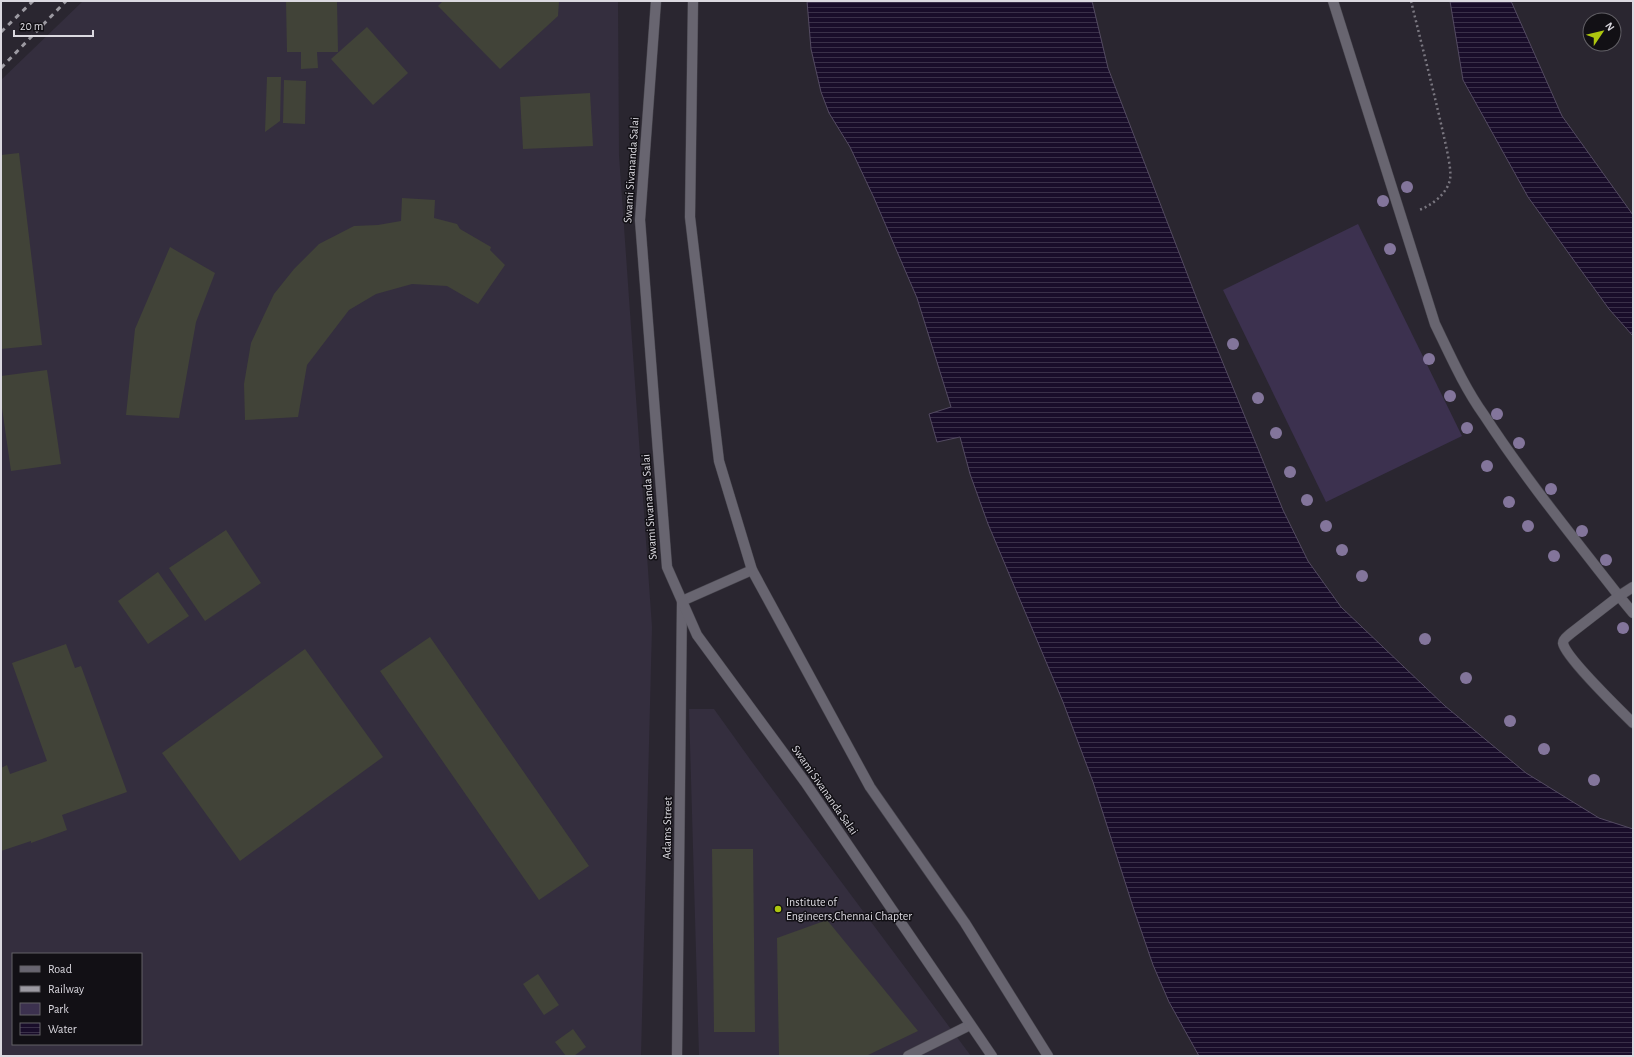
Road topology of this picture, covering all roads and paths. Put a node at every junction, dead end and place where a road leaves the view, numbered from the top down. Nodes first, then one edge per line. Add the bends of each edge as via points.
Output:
1 (656, 1) edge
2 (692, 1) edge
3 (1333, 1) edge
4 (1411, 1) edge
5 (1401, 216) junction
6 (752, 570) junction
7 (1633, 587) edge
8 (1619, 596) junction
9 (682, 600) junction
10 (1633, 613) edge
11 (1633, 723) edge
12 (970, 1025) junction
13 (677, 1056) edge
14 (908, 1056) edge
15 (992, 1056) edge
16 (1048, 1056) edge

1 - 9 street, Swami Sivananda Salai via 640,220 667,567
2 - 6 street via 690,217 719,461
3 - 5 street
4 - 5 path via 1446,148 1450,179 1445,192 1434,202 1421,210
5 - 8 street via 1435,324 1455,368 1483,415 1516,462
6 - 9 street
6 - 16 street via 870,787 965,924
7 - 8 street
8 - 10 street
8 - 11 street via 1570,634 1563,644 1577,664
9 - 12 street, Swami Sivananda Salai via 697,636 805,782
9 - 13 street, Adams Street
12 - 14 street
12 - 15 street, Swami Sivananda Salai

